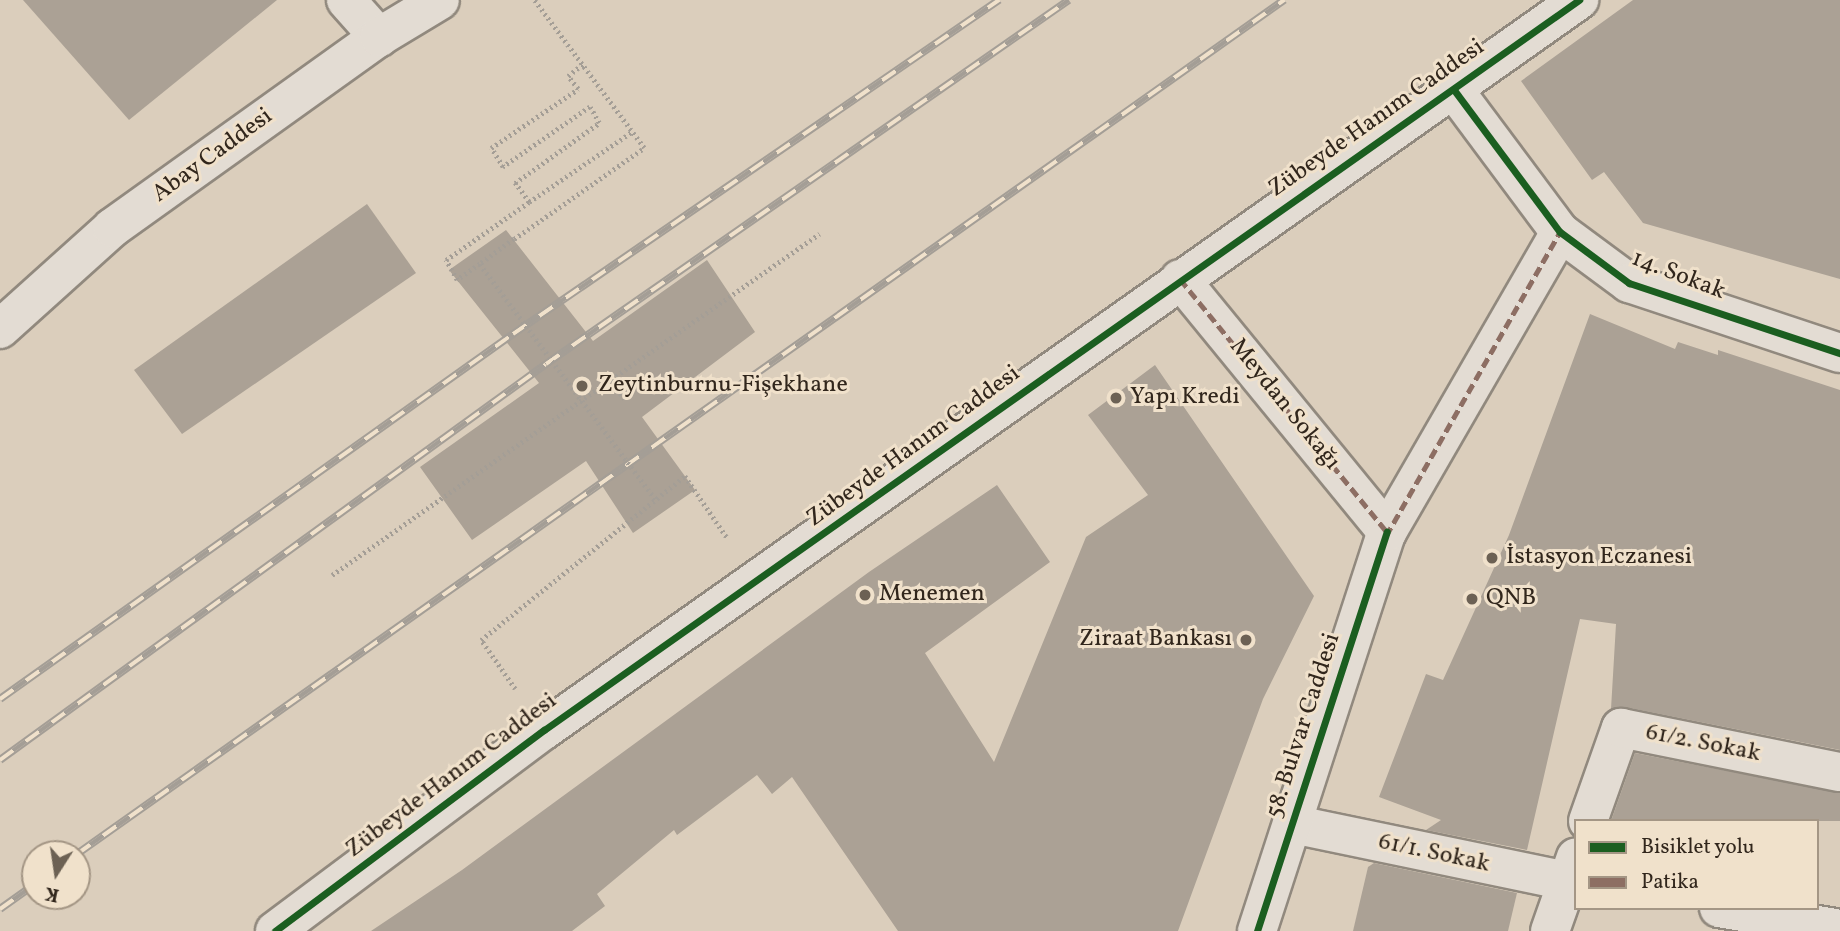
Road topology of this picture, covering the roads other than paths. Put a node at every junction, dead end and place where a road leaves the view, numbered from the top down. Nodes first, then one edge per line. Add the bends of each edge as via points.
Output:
1 (346, 0) edge
2 (440, 0) edge
3 (1579, 0) edge
4 (379, 37) junction
5 (1454, 90) junction
6 (1560, 232) junction
7 (1181, 279) junction
8 (0, 329) edge
9 (1840, 353) edge
10 (1387, 532) junction
11 (1840, 772) edge
12 (1589, 819) edge
13 (1292, 824) junction
14 (1573, 874) edge
15 (1731, 910) edge
16 (1840, 929) edge
17 (275, 931) edge
18 (1257, 931) edge
19 (1550, 931) edge

1 - 4 street
2 - 4 street, Abay Caddesi
3 - 5 street, Zübeyde Hanım Caddesi
4 - 8 street, Abay Caddesi via 112,228
5 - 6 street, 14. Sokak
5 - 7 street, Zübeyde Hanım Caddesi
6 - 9 street, 14. Sokak via 1629,283
6 - 10 street, 58. Bulvar Caddesi
7 - 10 street, Meydan Sokağı
7 - 17 street, Zübeyde Hanım Caddesi via 544,730
10 - 13 street, 58. Bulvar Caddesi
11 - 12 street, 61/2. Sokak via 1620,728
13 - 14 street, 61/1. Sokak
13 - 18 street, 58. Bulvar Caddesi
14 - 19 street
15 - 16 street

